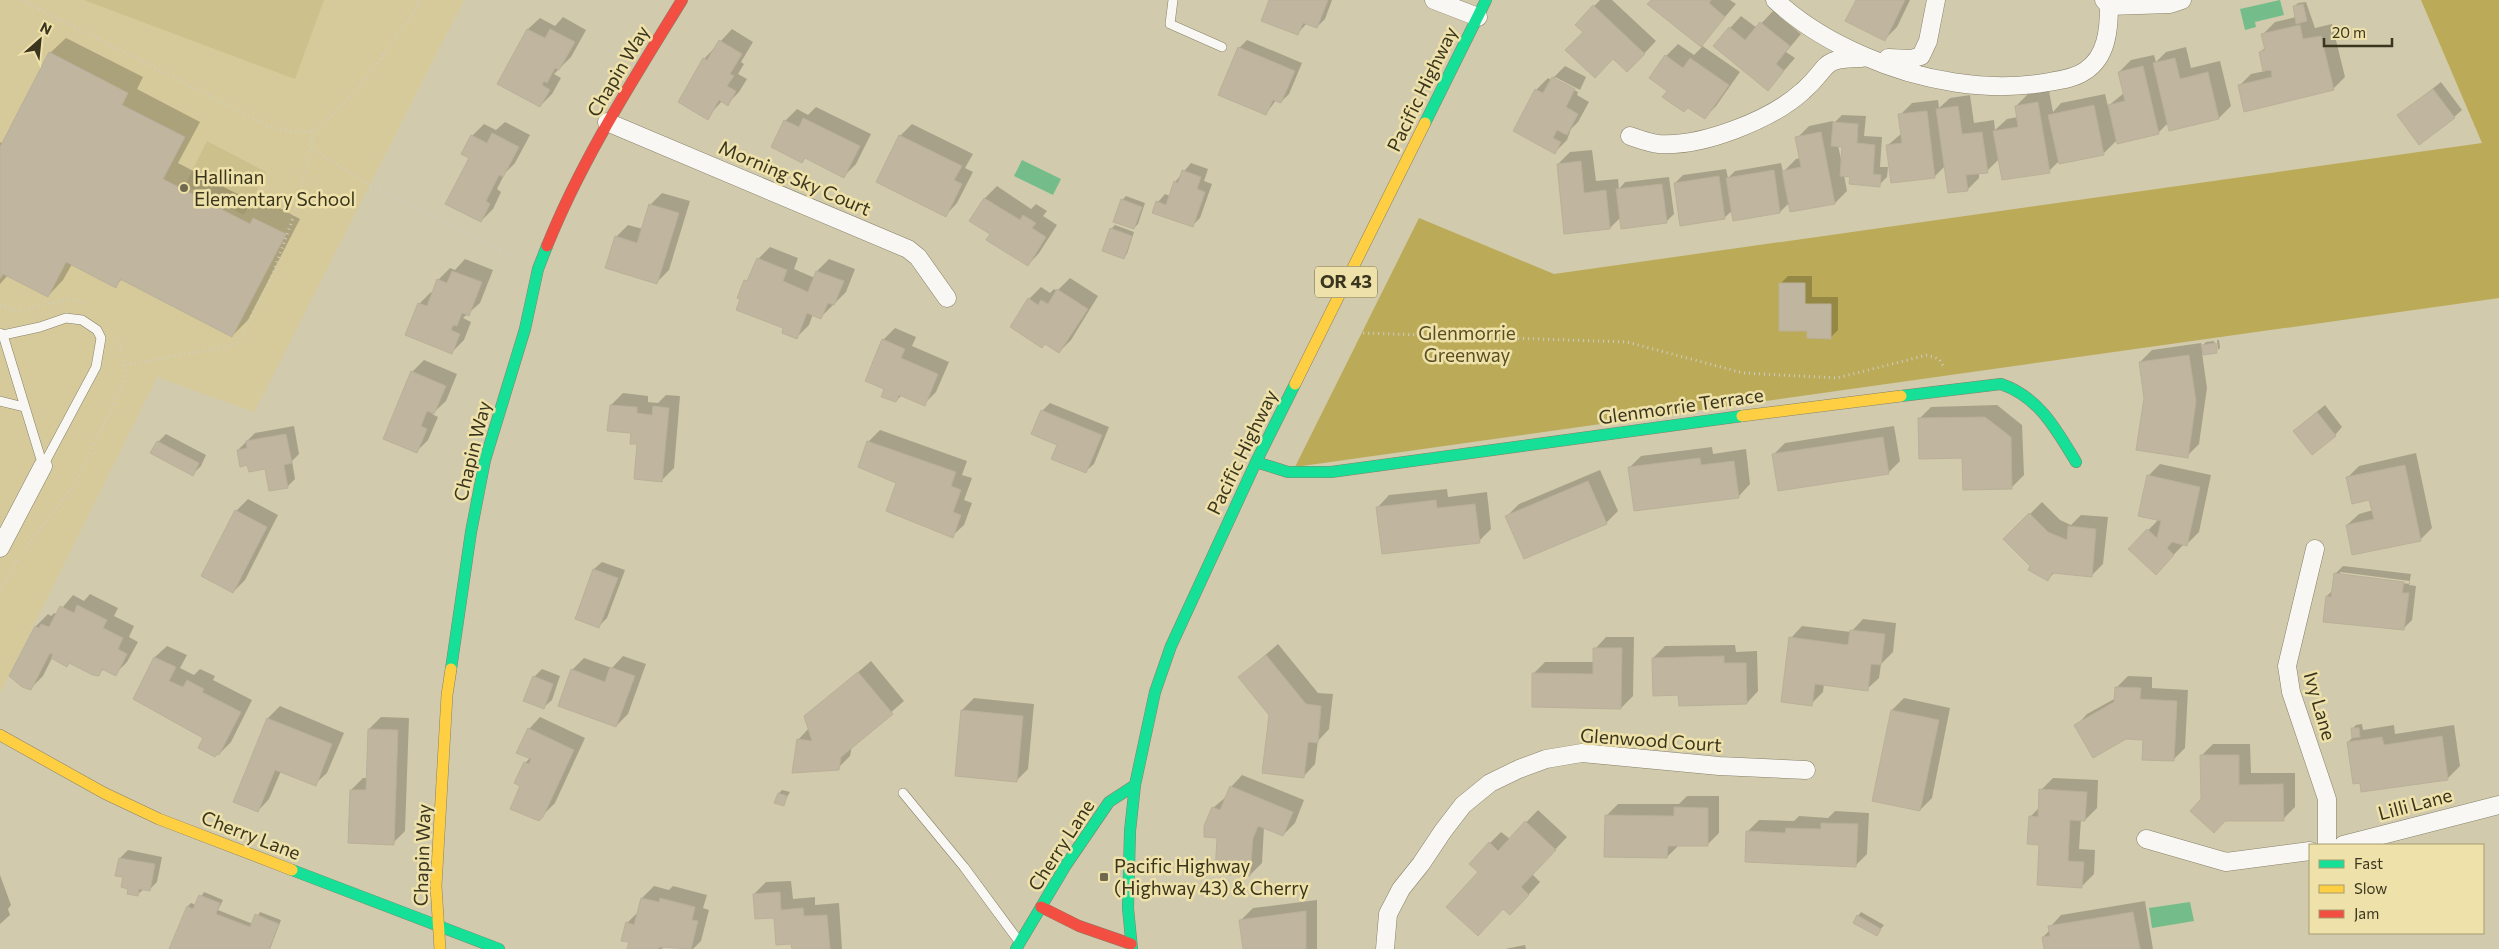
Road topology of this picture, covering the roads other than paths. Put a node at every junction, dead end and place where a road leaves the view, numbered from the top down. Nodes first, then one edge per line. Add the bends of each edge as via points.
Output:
1 (682, 0) edge
2 (1173, 0) edge
3 (1434, 0) edge
4 (1486, 0) edge
5 (1775, 0) edge
6 (1936, 0) edge
7 (2182, 0) edge
8 (2107, 3) edge
9 (1478, 17) junction
10 (1222, 47) dead end
11 (1866, 58) junction
12 (607, 122) junction
13 (1630, 136) dead end
14 (947, 298) dead end
15 (1, 334) edge
16 (0, 402) edge
17 (24, 407) junction
18 (1256, 462) junction
19 (2076, 462) dead end
20 (43, 466) junction
21 (0, 548) edge
22 (2315, 549) dead end
23 (0, 735) edge
24 (1806, 770) dead end
25 (1135, 785) junction
26 (903, 793) dead end
27 (2499, 805) edge
28 (2146, 839) dead end
29 (2327, 844) edge
30 (2346, 844) edge
31 (2309, 851) edge
32 (1041, 907) junction
33 (438, 925) junction
34 (1018, 946) edge
35 (1132, 946) edge
36 (440, 949) edge
37 (499, 949) edge
38 (1385, 949) edge

1 - 12 street, Chapin Way
2 - 10 lane via 1170,24
3 - 9 street
4 - 9 street, Pacific Highway / OR 43
5 - 11 street via 1797,20
6 - 11 street via 1928,41 1921,56 1911,59
7 - 8 street via 2170,4
8 - 11 street via 2108,39 2086,71 2067,79 2025,86 1988,86 1920,75
9 - 18 street, Pacific Highway / OR 43
11 - 13 street via 1828,63 1804,91 1782,107 1727,132 1680,144 1657,144
12 - 14 street, Morning Sky Court via 908,249 918,257
12 - 33 street, Chapin Way via 563,207 538,270 525,329 485,460 457,616 445,721 436,886
15 - 17 lane
15 - 20 lane via 40,327 66,318 82,320 97,330 101,338 96,367
16 - 17 lane
17 - 20 lane
18 - 19 street, Glenmorrie Terrace via 1288,472 1331,472 2001,384 2021,391 2039,404
18 - 25 street, Pacific Highway / OR 43 via 1171,646 1151,707
20 - 21 street
22 - 29 street, Ivy Lane via 2287,666 2291,692 2327,799
23 - 33 street, Cherry Lane via 104,793 159,818
24 - 38 street, Glenwood Court via 1582,754 1546,759 1519,769 1490,783 1463,805 1442,831 1401,889 1388,914
25 - 32 street, Cherry Lane via 1109,802
25 - 35 street, Pacific Highway / OR 43 via 1128,908
26 - 34 lane via 964,867
27 - 30 street, Lilli Lane
28 - 31 street via 2226,862
32 - 34 street, Cherry Lane
32 - 35 street, Cherry Lane
33 - 36 street, Chapin Way
33 - 37 street, Cherry Lane

